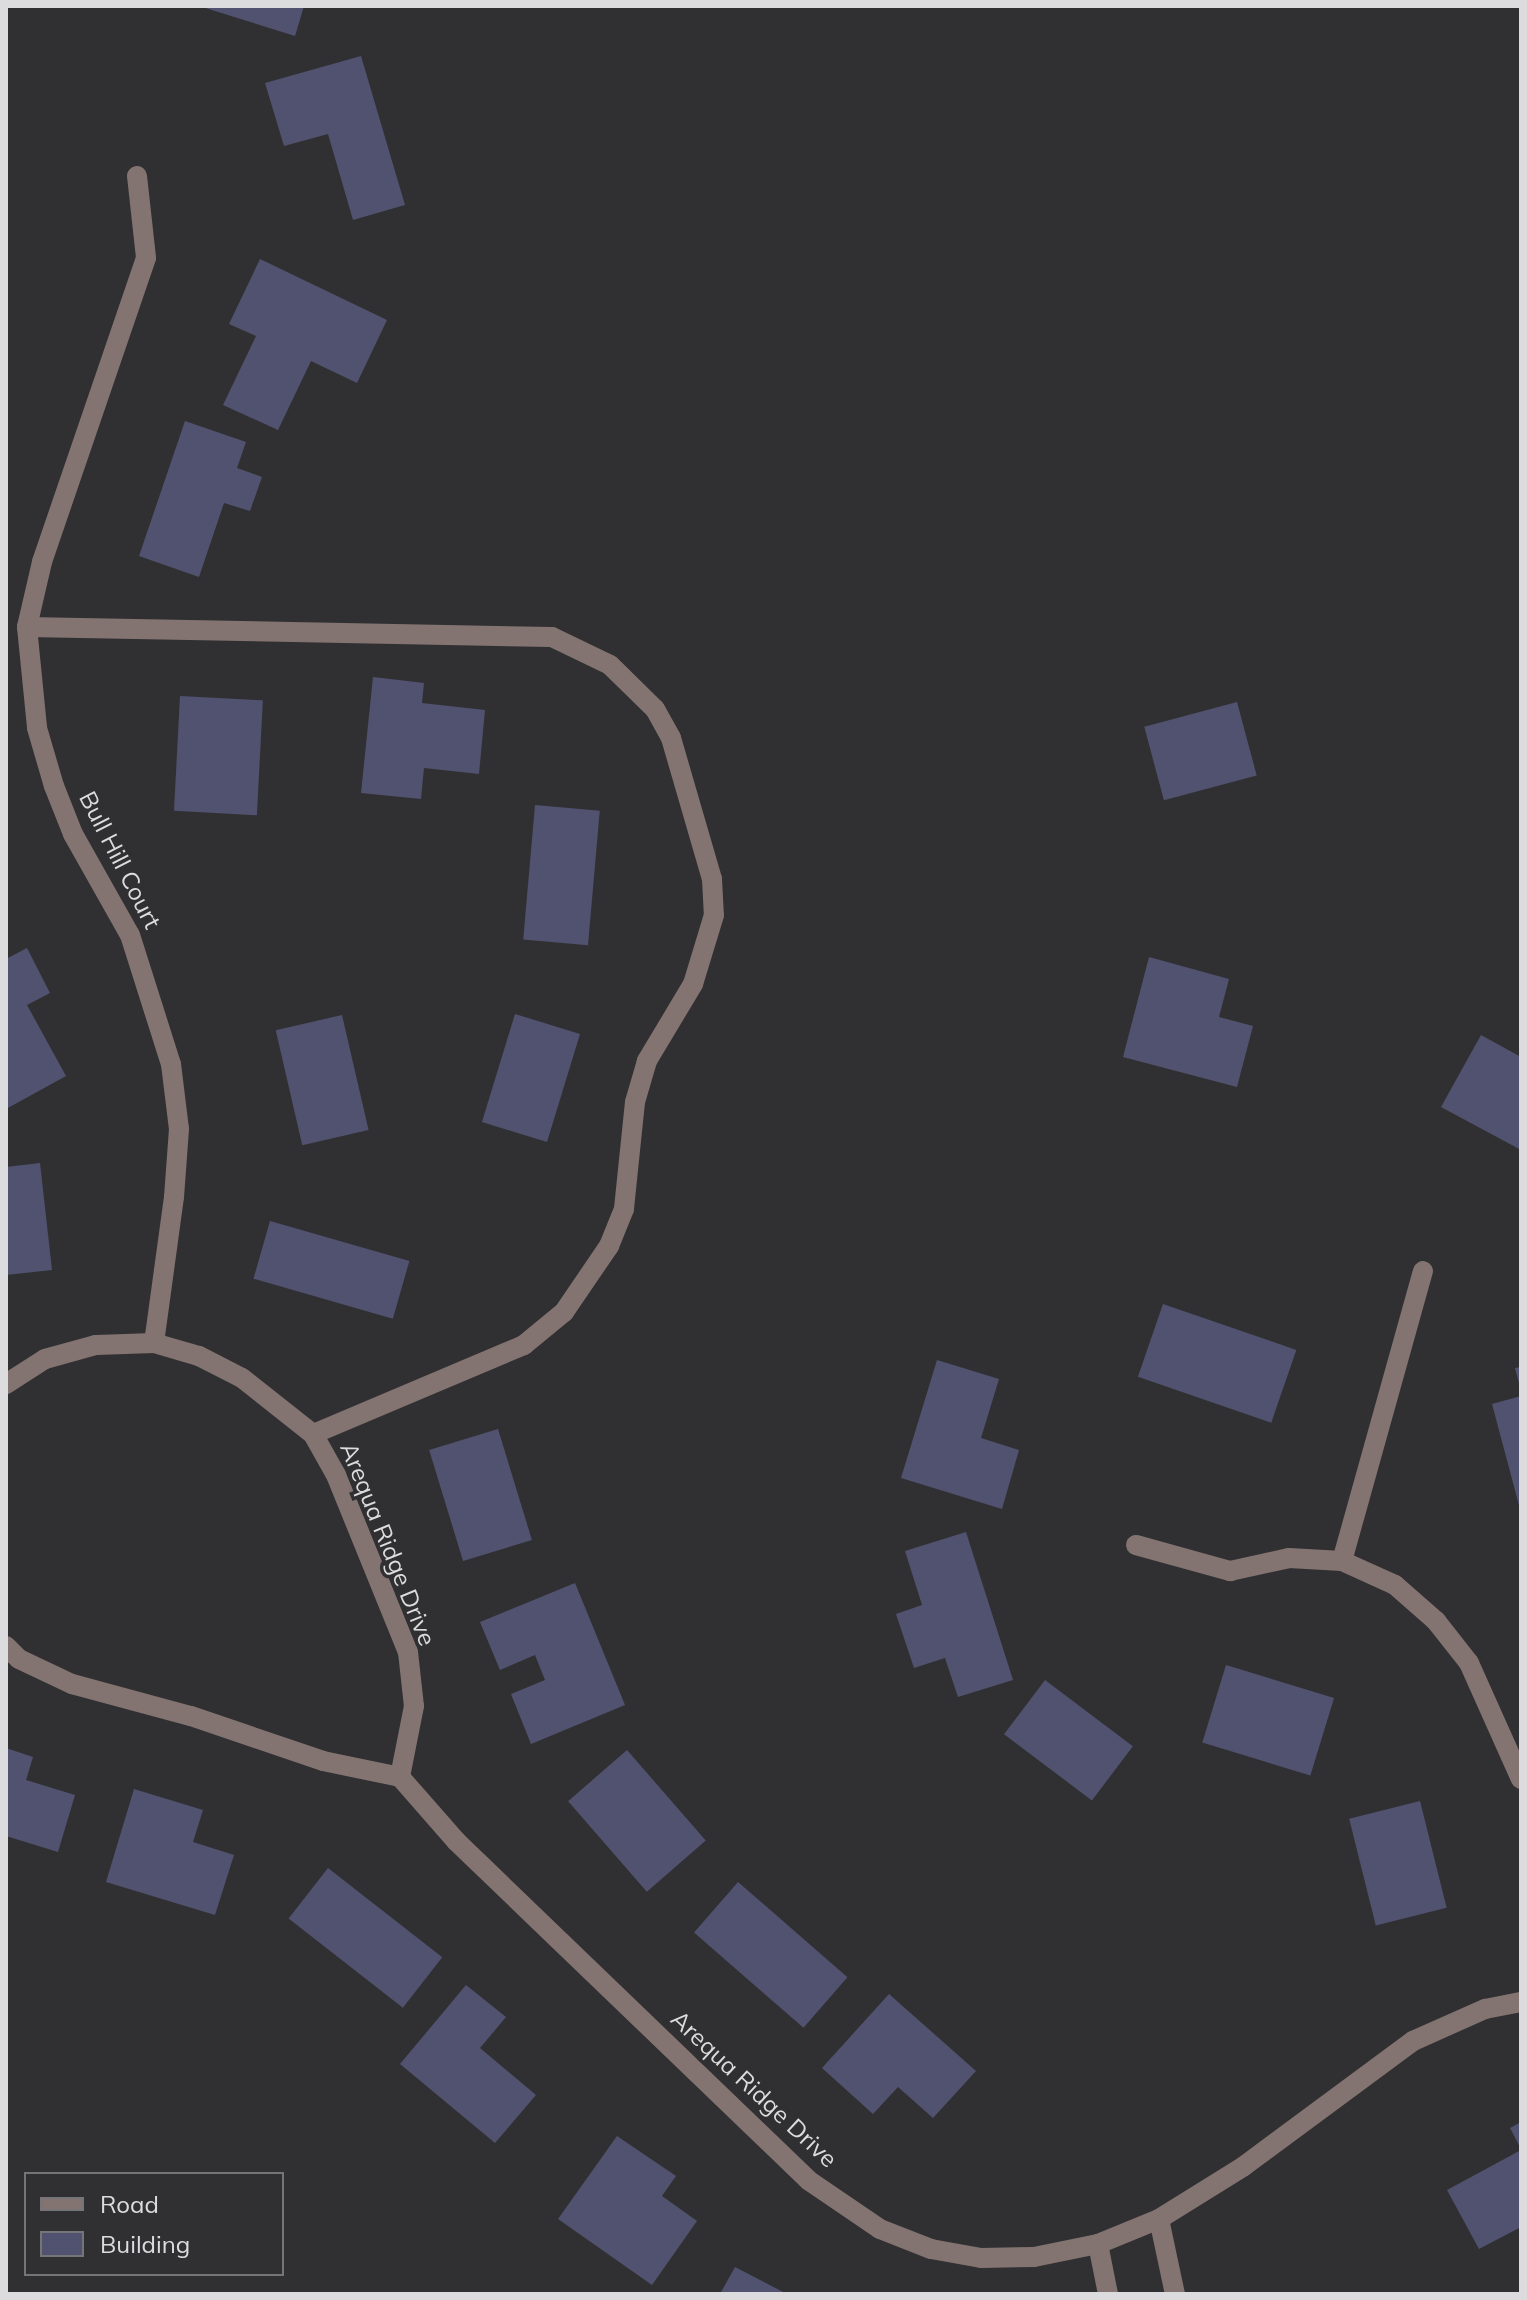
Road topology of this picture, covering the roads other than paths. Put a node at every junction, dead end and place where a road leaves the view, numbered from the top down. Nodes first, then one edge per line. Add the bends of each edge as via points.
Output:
1 (137, 176) dead end
2 (27, 627) junction
3 (1423, 1271) dead end
4 (154, 1343) junction
5 (6, 1384) edge
6 (313, 1434) junction
7 (1136, 1545) dead end
8 (1342, 1561) junction
9 (6, 1646) edge
10 (400, 1777) junction
11 (1521, 1779) edge
12 (1521, 2002) edge
13 (1159, 2219) junction
14 (1098, 2244) junction
15 (1108, 2294) edge
16 (1175, 2294) edge

1 - 2 street, Bull Hill Court via 146,258 42,562
2 - 4 street, Bull Hill Court via 37,728 54,786 73,834 130,935 171,1064 179,1129
2 - 6 street via 552,637 610,665 655,709 671,738 712,879 714,915 693,984 647,1061 635,1102 624,1209 604,1256 564,1312 524,1345
3 - 8 street
4 - 5 street, Arequa Ridge Drive via 96,1345 45,1359
4 - 6 street, Arequa Ridge Drive via 199,1356 242,1378
6 - 10 street, Arequa Ridge Drive via 336,1475 408,1652 414,1706
7 - 8 street via 1230,1571 1289,1558
8 - 11 street via 1395,1585 1436,1621 1469,1663
9 - 10 street via 19,1659 72,1684 191,1716 323,1761
10 - 14 street, Arequa Ridge Drive via 456,1841 808,2180 880,2229 931,2249 981,2258 1034,2257
12 - 13 street, Arequa Ridge Drive via 1485,2009 1413,2041 1244,2166
13 - 14 street, Arequa Ridge Drive
13 - 16 street
14 - 15 street

